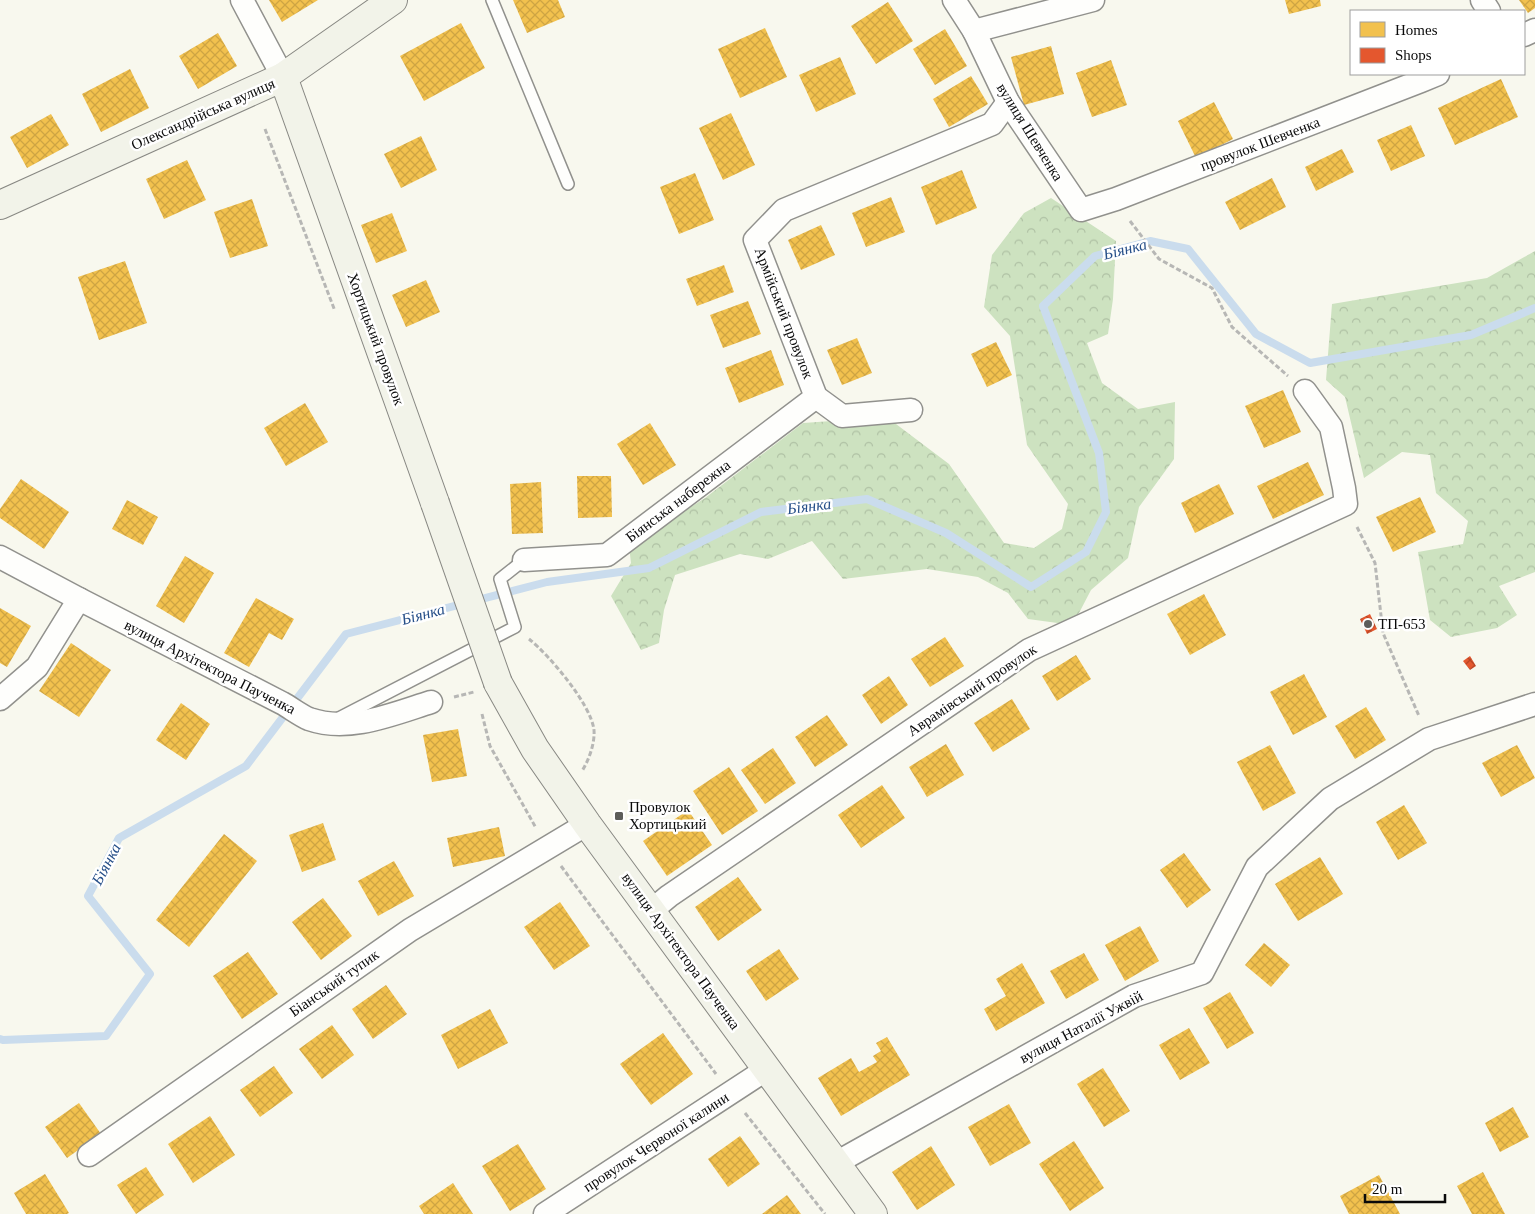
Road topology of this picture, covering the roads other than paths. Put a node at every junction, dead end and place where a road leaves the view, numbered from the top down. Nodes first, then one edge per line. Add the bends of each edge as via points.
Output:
1 (242, 0) edge
2 (393, 0) edge
3 (492, 0) edge
4 (954, 0) edge
5 (1093, 0) edge
6 (974, 31) junction
7 (1436, 75) edge
8 (283, 78) junction
9 (1008, 102) junction
10 (568, 184) dead end
11 (0, 205) edge
12 (1081, 210) joint
13 (1305, 391) road end
14 (816, 397) junction
15 (911, 410) dead end
16 (0, 557) edge
17 (524, 560) joint
18 (79, 599) junction
19 (498, 683) joint
20 (0, 699) edge
21 (431, 702) dead end
22 (1534, 705) edge
23 (318, 721) junction
24 (587, 824) junction
25 (652, 910) junction
26 (767, 1069) junction
27 (89, 1156) dead end
28 (836, 1163) junction
29 (545, 1214) edge
30 (873, 1214) edge

1 - 8 street, Хортицький провулок
2 - 8 street, Олександрійська вулиця
3 - 10 lane
4 - 6 street, вулиця Шевченка
5 - 6 street
6 - 9 street, вулиця Шевченка
7 - 12 street, провулок Шевченка via 1125,196
8 - 11 street, Олександрійська вулиця
8 - 19 street, Хортицький провулок, bridge
9 - 12 street, вулиця Шевченка
9 - 14 street, Армійський провулок via 992,124 784,210 756,240
13 - 25 street, Аврамівський провулок via 1330,427 1346,504 1029,650
14 - 15 street, Армійський провулок via 842,416
14 - 17 street, Біянська набережна via 606,555
16 - 18 street, вулиця Архітектора Паученка
17 - 23 lane via 500,579 515,627
18 - 20 street via 37,667
18 - 23 street, вулиця Архітектора Паученка
19 - 24 street, вулиця Архітектора Паученка via 535,750
21 - 23 street via 369,721
22 - 28 street, вулиця Наталії Ужвій via 1429,739 1330,799 1257,867 1202,973 1134,996
24 - 25 street, вулиця Архітектора Паученка
24 - 27 street, Біанський тупик via 410,930
25 - 26 street, вулиця Архітектора Паученка
26 - 28 street, вулиця Архітектора Паученка
26 - 29 street, провулок Червоної калини
28 - 30 street, вулиця Архітектора Паученка

